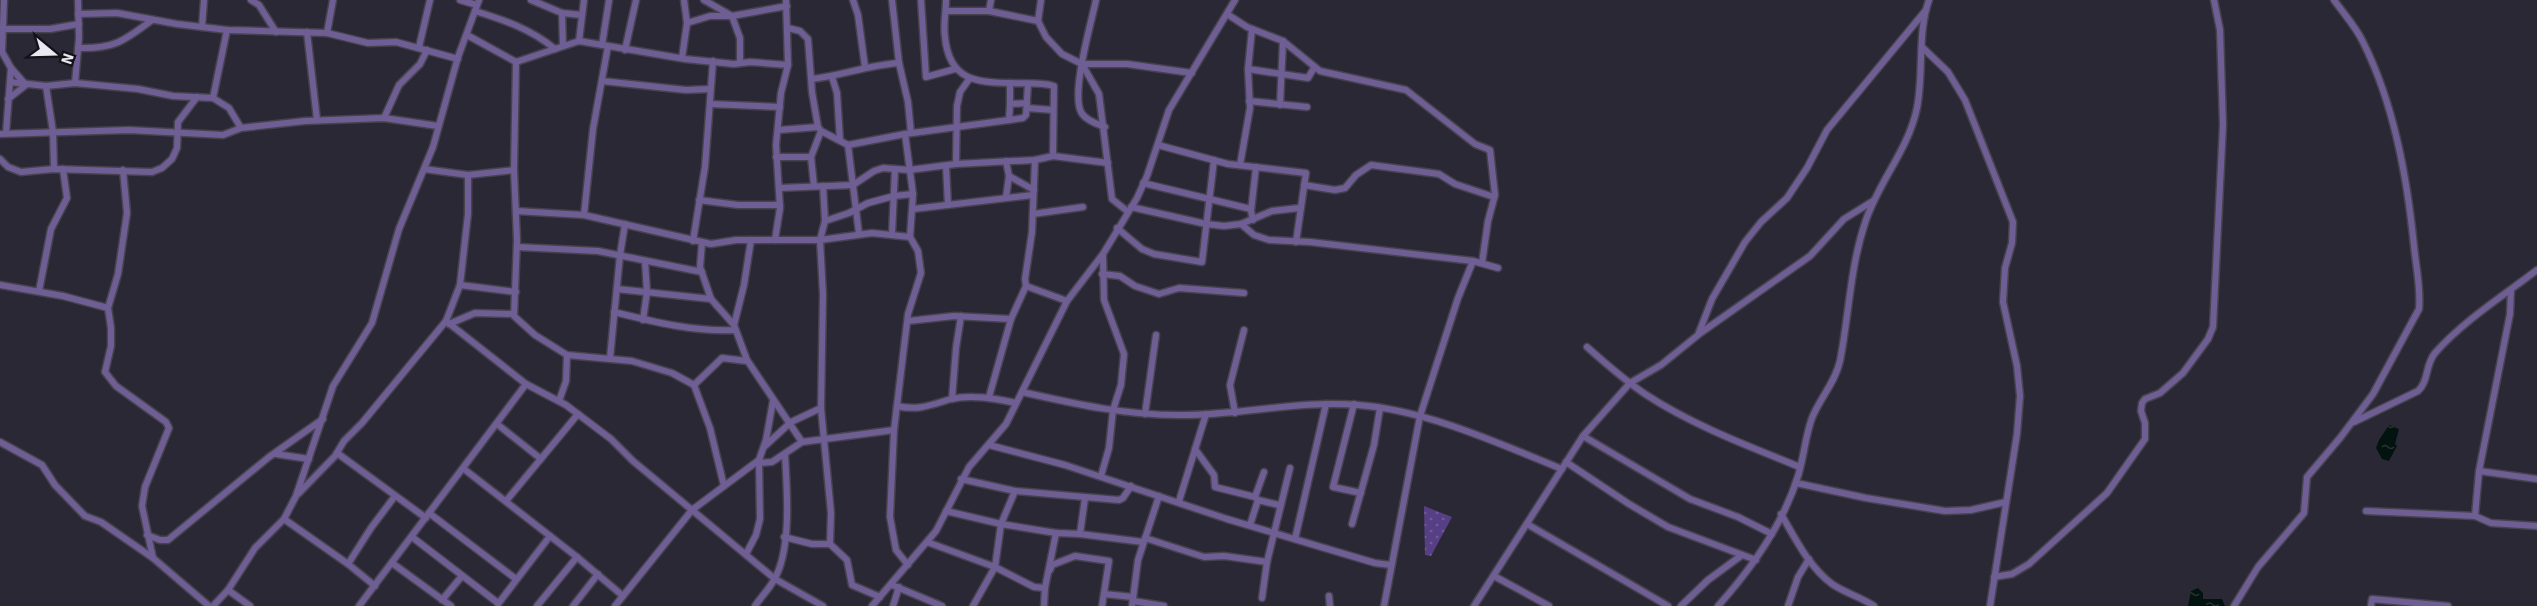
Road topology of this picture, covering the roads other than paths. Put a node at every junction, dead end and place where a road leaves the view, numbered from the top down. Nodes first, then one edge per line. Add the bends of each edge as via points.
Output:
1 (4, 0) edge
2 (78, 0) edge
3 (204, 0) edge
4 (251, 0) edge
5 (333, 0) edge
6 (430, 0) edge
7 (460, 0) edge
8 (531, 0) edge
9 (584, 0) edge
10 (609, 0) edge
11 (636, 0) edge
12 (684, 0) edge
13 (704, 0) edge
14 (853, 0) edge
15 (892, 0) edge
16 (921, 0) edge
17 (946, 0) edge
18 (991, 0) edge
19 (1041, 0) edge
20 (1096, 0) edge
21 (1234, 0) edge
22 (1929, 0) edge
23 (2214, 0) edge
24 (2334, 0) edge
25 (786, 3) edge
26 (477, 5) edge
27 (1926, 10) junction
28 (946, 11) junction
29 (989, 11) junction
30 (562, 13) junction
31 (78, 14) junction
32 (1227, 14) junction
33 (582, 15) junction
34 (732, 15) junction
35 (152, 20) junction
36 (1038, 21) junction
37 (687, 23) junction
38 (78, 24) junction
39 (202, 27) junction
40 (788, 28) junction
41 (3, 29) junction
42 (1252, 29) junction
43 (227, 30) junction
44 (276, 32) junction
45 (307, 32) junction
46 (327, 33) junction
47 (467, 35) junction
48 (579, 41) junction
49 (1283, 41) junction
50 (605, 45) junction
51 (563, 46) junction
52 (419, 47) junction
53 (78, 48) junction
54 (1923, 48) junction
55 (555, 49) junction
56 (428, 50) junction
57 (625, 50) junction
58 (681, 58) junction
59 (458, 59) junction
60 (713, 61) junction
61 (516, 63) junction
62 (740, 63) junction
63 (898, 63) junction
64 (1082, 64) junction
65 (788, 65) junction
66 (865, 67) junction
67 (11, 68) junction
68 (1314, 68) junction
69 (955, 69) junction
70 (1248, 69) junction
71 (1192, 73) junction
72 (1282, 74) junction
73 (832, 78) junction
74 (970, 78) junction
75 (812, 79) junction
76 (602, 81) junction
77 (10, 82) junction
78 (75, 83) junction
79 (1010, 83) junction
80 (1028, 84) junction
81 (26, 85) junction
82 (46, 86) junction
83 (710, 89) junction
84 (197, 97) junction
85 (213, 98) junction
86 (8, 99) junction
87 (1250, 101) junction
88 (710, 104) junction
89 (1010, 104) junction
90 (1027, 105) junction
91 (1280, 105) junction
92 (780, 107) junction
93 (1307, 107) dead end
94 (1053, 110) junction
95 (384, 118) junction
96 (317, 120) junction
97 (1009, 120) junction
98 (438, 126) junction
99 (955, 127) junction
100 (1105, 127) junction
101 (241, 128) junction
102 (819, 129) junction
103 (779, 130) junction
104 (178, 131) junction
105 (52, 132) junction
106 (3, 134) edge
107 (908, 134) junction
108 (840, 140) junction
109 (848, 145) junction
110 (1158, 145) junction
111 (1053, 156) junction
112 (777, 157) junction
113 (811, 157) junction
114 (0, 159) edge
115 (1035, 160) junction
116 (1214, 160) junction
117 (1006, 161) junction
118 (956, 164) junction
119 (1108, 164) junction
120 (1239, 165) junction
121 (946, 166) junction
122 (1256, 167) junction
123 (54, 169) junction
124 (63, 169) junction
125 (424, 169) junction
126 (895, 169) junction
127 (123, 170) junction
128 (514, 170) junction
129 (909, 170) junction
130 (468, 175) junction
131 (1009, 176) junction
132 (1143, 183) junction
133 (853, 185) junction
134 (1304, 185) junction
135 (814, 186) junction
136 (823, 186) junction
137 (779, 188) junction
138 (1033, 192) junction
139 (913, 194) junction
140 (894, 196) junction
141 (1006, 197) junction
142 (1494, 197) junction
143 (1209, 199) junction
144 (699, 200) junction
145 (1874, 201) junction
146 (780, 205) junction
147 (948, 205) junction
148 (1083, 207) dead end
149 (1299, 208) junction
150 (857, 209) junction
151 (1129, 209) junction
152 (1251, 209) junction
153 (913, 210) junction
154 (516, 211) junction
155 (1033, 214) junction
156 (585, 215) junction
157 (1252, 220) junction
158 (825, 221) junction
159 (625, 224) junction
160 (1208, 224) junction
161 (1241, 224) junction
162 (1117, 228) junction
163 (859, 234) junction
164 (892, 234) junction
165 (910, 237) junction
166 (751, 240) junction
167 (775, 240) junction
168 (820, 240) junction
169 (693, 241) junction
170 (1296, 242) junction
171 (702, 243) junction
172 (622, 246) junction
173 (517, 247) junction
174 (1103, 254) junction
175 (620, 255) junction
176 (628, 257) junction
177 (645, 261) junction
178 (1473, 261) junction
179 (1482, 263) junction
180 (1498, 268) dead end
181 (2537, 270) edge
182 (702, 272) junction
183 (1102, 274) junction
184 (0, 285) edge
185 (460, 285) junction
186 (1026, 286) junction
187 (617, 289) junction
188 (2511, 290) junction
189 (39, 291) junction
190 (516, 291) junction
191 (647, 292) junction
192 (1244, 293) dead end
193 (711, 299) junction
194 (1067, 301) junction
195 (108, 308) junction
196 (614, 312) junction
197 (514, 314) junction
198 (961, 316) junction
199 (1011, 319) junction
200 (644, 320) junction
201 (908, 321) junction
202 (448, 322) junction
203 (734, 328) junction
204 (1244, 330) dead end
205 (1156, 335) dead end
206 (1698, 335) junction
207 (1587, 347) dead end
208 (567, 355) junction
209 (610, 358) junction
210 (747, 361) junction
211 (526, 384) junction
212 (694, 384) junction
213 (1630, 384) junction
214 (1022, 392) junction
215 (988, 397) junction
216 (952, 399) junction
217 (559, 401) junction
218 (773, 401) junction
219 (1016, 403) junction
220 (1326, 404) junction
221 (1354, 404) junction
222 (897, 406) junction
223 (821, 408) junction
224 (1380, 408) junction
225 (1113, 410) junction
226 (1235, 413) junction
227 (578, 414) junction
228 (1145, 414) junction
229 (1206, 414) junction
230 (1420, 416) junction
231 (323, 418) junction
232 (791, 422) junction
233 (2351, 423) junction
234 (497, 424) junction
235 (894, 430) junction
236 (1584, 436) junction
237 (823, 438) junction
238 (802, 441) junction
239 (0, 442) edge
240 (989, 445) junction
241 (764, 447) junction
242 (1195, 449) junction
243 (338, 453) junction
244 (276, 454) junction
245 (784, 455) junction
246 (309, 459) junction
247 (541, 459) junction
248 (759, 462) junction
249 (1564, 465) junction
250 (1800, 467) junction
251 (1290, 468) dead end
252 (464, 469) junction
253 (2479, 471) junction
254 (1264, 472) dead end
255 (1101, 476) junction
256 (961, 479) junction
257 (2537, 479) edge
258 (1796, 483) junction
259 (724, 486) junction
260 (1131, 486) junction
261 (1015, 491) junction
262 (1361, 493) junction
263 (296, 496) junction
264 (394, 496) junction
265 (1159, 496) junction
266 (1085, 498) junction
267 (1257, 499) junction
268 (506, 501) junction
269 (1179, 501) junction
270 (2006, 502) junction
271 (1280, 505) junction
272 (692, 510) junction
273 (946, 511) junction
274 (2366, 511) dead end
275 (1781, 514) junction
276 (428, 516) junction
277 (2475, 516) junction
278 (284, 519) junction
279 (1352, 524) dead end
280 (1527, 524) junction
281 (1001, 525) junction
282 (1250, 525) junction
283 (2537, 526) edge
284 (1273, 532) junction
285 (1056, 533) junction
286 (1080, 534) junction
287 (1772, 534) junction
288 (147, 535) junction
289 (550, 536) junction
290 (412, 537) junction
291 (784, 537) junction
292 (1295, 539) junction
293 (1144, 540) junction
294 (927, 542) junction
295 (830, 544) junction
296 (746, 554) junction
297 (1742, 555) junction
298 (577, 557) junction
299 (153, 558) junction
300 (1809, 559) junction
301 (1756, 560) junction
302 (1267, 562) junction
303 (392, 563) junction
304 (348, 564) junction
305 (908, 565) junction
306 (1391, 566) junction
307 (995, 567) junction
308 (598, 574) junction
309 (462, 576) junction
310 (1494, 576) junction
311 (1994, 577) junction
312 (516, 579) junction
313 (775, 579) junction
314 (892, 585) junction
315 (375, 586) junction
316 (899, 587) junction
317 (1045, 588) junction
318 (228, 590) junction
319 (1104, 594) junction
320 (623, 596) junction
321 (1329, 596) dead end
322 (880, 597) junction
323 (1262, 598) dead end
324 (442, 600) junction
325 (1133, 601) edge
326 (497, 605) edge
327 (211, 606) edge
328 (250, 606) edge
329 (359, 606) edge
330 (451, 606) edge
331 (537, 606) edge
332 (573, 606) edge
333 (615, 606) edge
334 (755, 606) edge
335 (823, 606) edge
336 (872, 606) edge
337 (893, 606) edge
338 (942, 606) edge
339 (975, 606) edge
340 (1044, 606) edge
341 (1102, 606) edge
342 (1164, 606) edge
343 (1330, 606) edge
344 (1384, 606) edge
345 (1474, 606) edge
346 (1549, 606) edge
347 (1668, 606) edge
348 (1681, 606) edge
349 (1718, 606) edge
350 (1788, 606) edge
351 (1874, 606) edge
352 (1990, 606) edge
353 (2234, 606) edge
354 (2371, 606) edge
355 (2448, 606) edge

1 - 41 street
2 - 31 street
3 - 39 street
4 - 44 street via 259,5
5 - 46 street
6 - 52 street
7 - 26 street
8 - 30 street
9 - 33 street
10 - 50 street
11 - 57 street
12 - 37 street
13 - 34 street
14 - 66 street
15 - 63 street
16 - 69 street via 926,77
17 - 28 street
18 - 29 street
19 - 36 street
20 - 64 street
21 - 32 street
22 - 27 street
23 - 311 street via 2220,30 2223,125 2213,327 2183,373 2142,403 2145,439 2107,493 2028,564 2012,574
24 - 233 street via 2362,40 2393,126 2410,210 2420,295 2413,322 2373,394
25 - 34 street
25 - 40 street
26 - 47 street
26 - 55 street via 541,37
27 - 54 street
27 - 206 street via 1827,130 1787,198 1745,242 1712,299
28 - 29 street
28 - 69 street via 945,38
29 - 36 street
30 - 33 street
30 - 51 street
31 - 35 street via 117,14
31 - 38 street
32 - 42 street
32 - 71 street
33 - 48 street
34 - 37 street
34 - 62 street via 740,38
35 - 39 street
35 - 53 street via 116,45
36 - 64 street via 1062,54
37 - 58 street
38 - 41 street via 50,29
38 - 53 street
39 - 43 street
40 - 65 street
40 - 75 street via 808,39
41 - 67 street via 2,52
42 - 49 street
42 - 70 street
43 - 44 street
43 - 85 street
44 - 45 street
45 - 46 street
45 - 96 street
46 - 52 street via 368,43 396,42
47 - 59 street
47 - 61 street
48 - 50 street
48 - 51 street
49 - 68 street
49 - 72 street
50 - 57 street
50 - 76 street
51 - 55 street
52 - 56 street
53 - 78 street
54 - 145 street via 1911,131
54 - 270 street via 1948,72 1965,100 2013,222 2003,302 2020,396
55 - 61 street
56 - 59 street
56 - 95 street via 399,85
57 - 58 street
58 - 60 street
59 - 98 street
60 - 62 street
60 - 83 street
61 - 128 street
62 - 65 street
63 - 66 street
63 - 107 street via 908,102
64 - 71 street via 1126,64
64 - 100 street via 1099,94
64 - 100 street via 1080,111
65 - 92 street
66 - 73 street
67 - 77 street
67 - 81 street
68 - 72 street via 1308,78
68 - 142 street via 1389,85 1420,99 1475,144 1490,150
69 - 74 street
70 - 72 street
70 - 87 street
71 - 110 street via 1169,110
72 - 91 street
73 - 75 street
73 - 108 street via 837,93
74 - 79 street
74 - 99 street via 960,92
75 - 102 street
76 - 83 street
76 - 156 street
77 - 81 street
77 - 86 street
78 - 82 street
78 - 84 street
79 - 80 street
79 - 89 street
80 - 90 street
80 - 94 street via 1054,86
81 - 82 street
81 - 86 street
82 - 105 street
83 - 88 street
84 - 85 street
84 - 104 street via 181,115
85 - 101 street via 229,108
86 - 106 street
87 - 91 street
87 - 120 street
88 - 92 street
88 - 144 street
89 - 90 street
89 - 97 street
90 - 94 street
90 - 97 street via 1023,118
91 - 93 street
92 - 103 street
94 - 111 street
95 - 96 street
95 - 98 street
96 - 101 street
97 - 99 street
98 - 125 street
99 - 107 street
99 - 118 street
100 - 119 street
101 - 104 street via 223,135
102 - 103 street
102 - 108 street
102 - 113 street
103 - 112 street
104 - 105 street
104 - 127 street via 177,148 162,168 152,172
105 - 106 street
105 - 123 street
107 - 109 street
107 - 129 street
108 - 109 street
109 - 133 street
110 - 116 street
110 - 132 street
111 - 115 street
111 - 119 street
112 - 113 street
112 - 137 street
113 - 135 street
114 - 123 street via 15,172
115 - 117 street
115 - 138 street
116 - 120 street
116 - 143 street
117 - 118 street
117 - 131 street
118 - 121 street
119 - 151 street via 1112,199
120 - 122 street
121 - 129 street
121 - 147 street
122 - 134 street via 1306,173
122 - 152 street
123 - 124 street
124 - 127 street
124 - 189 street via 67,198 51,229
125 - 130 street
125 - 231 street via 399,229 372,323 339,374
126 - 129 street
126 - 133 street via 874,171
126 - 140 street
127 - 195 street via 127,213 118,274
128 - 130 street
128 - 154 street
129 - 139 street
130 - 185 street
131 - 138 street
131 - 141 street
132 - 143 street
132 - 151 street
133 - 136 street
133 - 150 street
134 - 142 street via 1345,188 1371,165 1439,174 1455,184
134 - 149 street
135 - 136 street
135 - 137 street
136 - 158 street
137 - 146 street
138 - 141 street
138 - 155 street
139 - 140 street
139 - 153 street
140 - 150 street
140 - 164 street
141 - 147 street
142 - 179 street
143 - 152 street
143 - 160 street
144 - 146 street
144 - 169 street
145 - 206 street via 1844,219 1804,261
145 - 250 street via 1860,238 1839,364 1812,420
146 - 167 street
147 - 153 street
148 - 155 street
149 - 157 street
149 - 170 street
150 - 158 street
150 - 163 street
151 - 160 street
151 - 162 street
152 - 157 street
153 - 165 street
154 - 156 street
154 - 173 street
155 - 186 street
156 - 159 street
157 - 161 street
158 - 168 street
159 - 169 street
159 - 172 street
160 - 161 street
160 - 162 street via 1202,262 1154,254
161 - 170 street via 1254,235 1269,240
162 - 174 street
163 - 164 street
163 - 168 street
164 - 165 street
165 - 201 street via 918,250 921,273
166 - 167 street
166 - 171 street
166 - 203 street
167 - 168 street
168 - 223 street
169 - 171 street
170 - 178 street
171 - 182 street
172 - 175 street
172 - 176 street
173 - 175 street
173 - 190 street
174 - 183 street
174 - 194 street
175 - 176 street
175 - 187 street
176 - 177 street
177 - 182 street
177 - 191 street
178 - 179 street
178 - 230 street
179 - 180 street
181 - 188 street
182 - 193 street
183 - 192 street via 1120,276 1159,294 1179,288
183 - 225 street via 1104,300 1124,354 1121,385
184 - 189 street
185 - 190 street
185 - 202 street
186 - 194 street
186 - 199 street
187 - 191 street
187 - 196 street
188 - 233 street via 2435,353 2418,391
188 - 253 street via 2509,324
189 - 195 street
190 - 197 street
191 - 193 street
191 - 200 street
193 - 203 street
194 - 214 street
195 - 288 street via 111,328 106,376 169,428 145,487 142,506
196 - 200 street
196 - 209 street
197 - 202 street via 475,313
197 - 208 street via 535,335
198 - 199 street
198 - 201 street
198 - 216 street
199 - 215 street
200 - 203 street via 703,330
201 - 222 street
202 - 211 street
202 - 243 street
203 - 210 street
204 - 226 street via 1230,385
205 - 228 street
206 - 213 street via 1661,366
207 - 213 street
208 - 209 street
208 - 217 street via 566,381
209 - 212 street via 672,373
210 - 212 street via 722,358
210 - 218 street
211 - 217 street
211 - 234 street
212 - 259 street
213 - 236 street
213 - 250 street via 1694,421
214 - 219 street
214 - 225 street
215 - 216 street
215 - 219 street
216 - 222 street via 921,408
217 - 227 street
218 - 232 street
218 - 241 street
219 - 240 street
220 - 221 street
220 - 226 street
220 - 292 street
221 - 224 street
221 - 262 street via 1333,487
222 - 235 street
223 - 232 street
223 - 237 street
224 - 230 street
224 - 262 street
225 - 228 street
225 - 255 street
226 - 229 street
227 - 247 street
227 - 272 street
228 - 229 street
229 - 242 street
230 - 249 street
230 - 306 street
231 - 244 street
231 - 246 street
232 - 238 street
232 - 241 street
233 - 353 street via 2310,471 2304,513 2258,567
234 - 247 street
234 - 252 street
235 - 237 street
235 - 305 street via 890,518 896,550
236 - 249 street
236 - 287 street via 1690,499
237 - 238 street
237 - 295 street
238 - 245 street
239 - 299 street via 42,465 85,516
240 - 255 street
240 - 256 street
241 - 248 street
242 - 267 street via 1214,475 1215,488
242 - 269 street
243 - 263 street
243 - 264 street
244 - 246 street
244 - 288 street via 168,540
245 - 248 street via 772,462
245 - 291 street
246 - 263 street
247 - 268 street
248 - 259 street
248 - 296 street via 760,519
249 - 280 street
249 - 297 street via 1668,526
250 - 258 street
251 - 271 street
252 - 268 street
252 - 276 street
253 - 257 street
253 - 277 street
254 - 267 street
255 - 260 street
256 - 261 street
256 - 273 street
258 - 270 street via 1945,511
258 - 275 street
259 - 272 street
260 - 265 street
260 - 266 street via 1119,500
261 - 266 street
261 - 281 street
262 - 279 street
263 - 278 street
264 - 276 street
264 - 304 street
265 - 269 street
265 - 293 street
266 - 286 street
267 - 271 street
267 - 282 street
268 - 289 street
269 - 282 street
270 - 311 street
271 - 284 street
272 - 296 street
272 - 320 street
273 - 281 street
273 - 294 street
274 - 277 street
275 - 287 street
275 - 300 street
276 - 290 street
276 - 312 street
277 - 283 street via 2491,523
278 - 304 street
278 - 318 street via 255,548
280 - 310 street
280 - 347 street
281 - 285 street
281 - 307 street
282 - 284 street
284 - 292 street
284 - 302 street
285 - 286 street
285 - 317 street
286 - 293 street
287 - 301 street
288 - 299 street
289 - 298 street
289 - 312 street
290 - 303 street
290 - 309 street
291 - 295 street
291 - 313 street
292 - 306 street
293 - 302 street via 1204,557
293 - 325 street
294 - 305 street
294 - 307 street
295 - 322 street via 848,560 852,585
296 - 313 street
297 - 301 street
297 - 348 street
298 - 308 street
298 - 331 street
299 - 327 street
300 - 350 street
300 - 351 street via 1830,583
301 - 349 street
302 - 323 street
303 - 315 street
303 - 324 street
304 - 315 street
305 - 314 street
306 - 344 street
307 - 317 street via 1034,587
307 - 339 street
308 - 320 street
308 - 332 street
309 - 324 street
309 - 326 street
310 - 345 street
310 - 346 street
311 - 352 street
312 - 326 street
313 - 334 street
313 - 335 street
314 - 316 street
314 - 322 street
315 - 329 street
316 - 337 street
316 - 338 street
317 - 319 street via 1052,565 1076,556 1109,561
317 - 340 street
318 - 327 street
318 - 328 street
319 - 325 street
319 - 341 street
320 - 333 street
321 - 343 street
322 - 336 street
324 - 330 street
325 - 342 street
354 - 355 street via 2372,600

